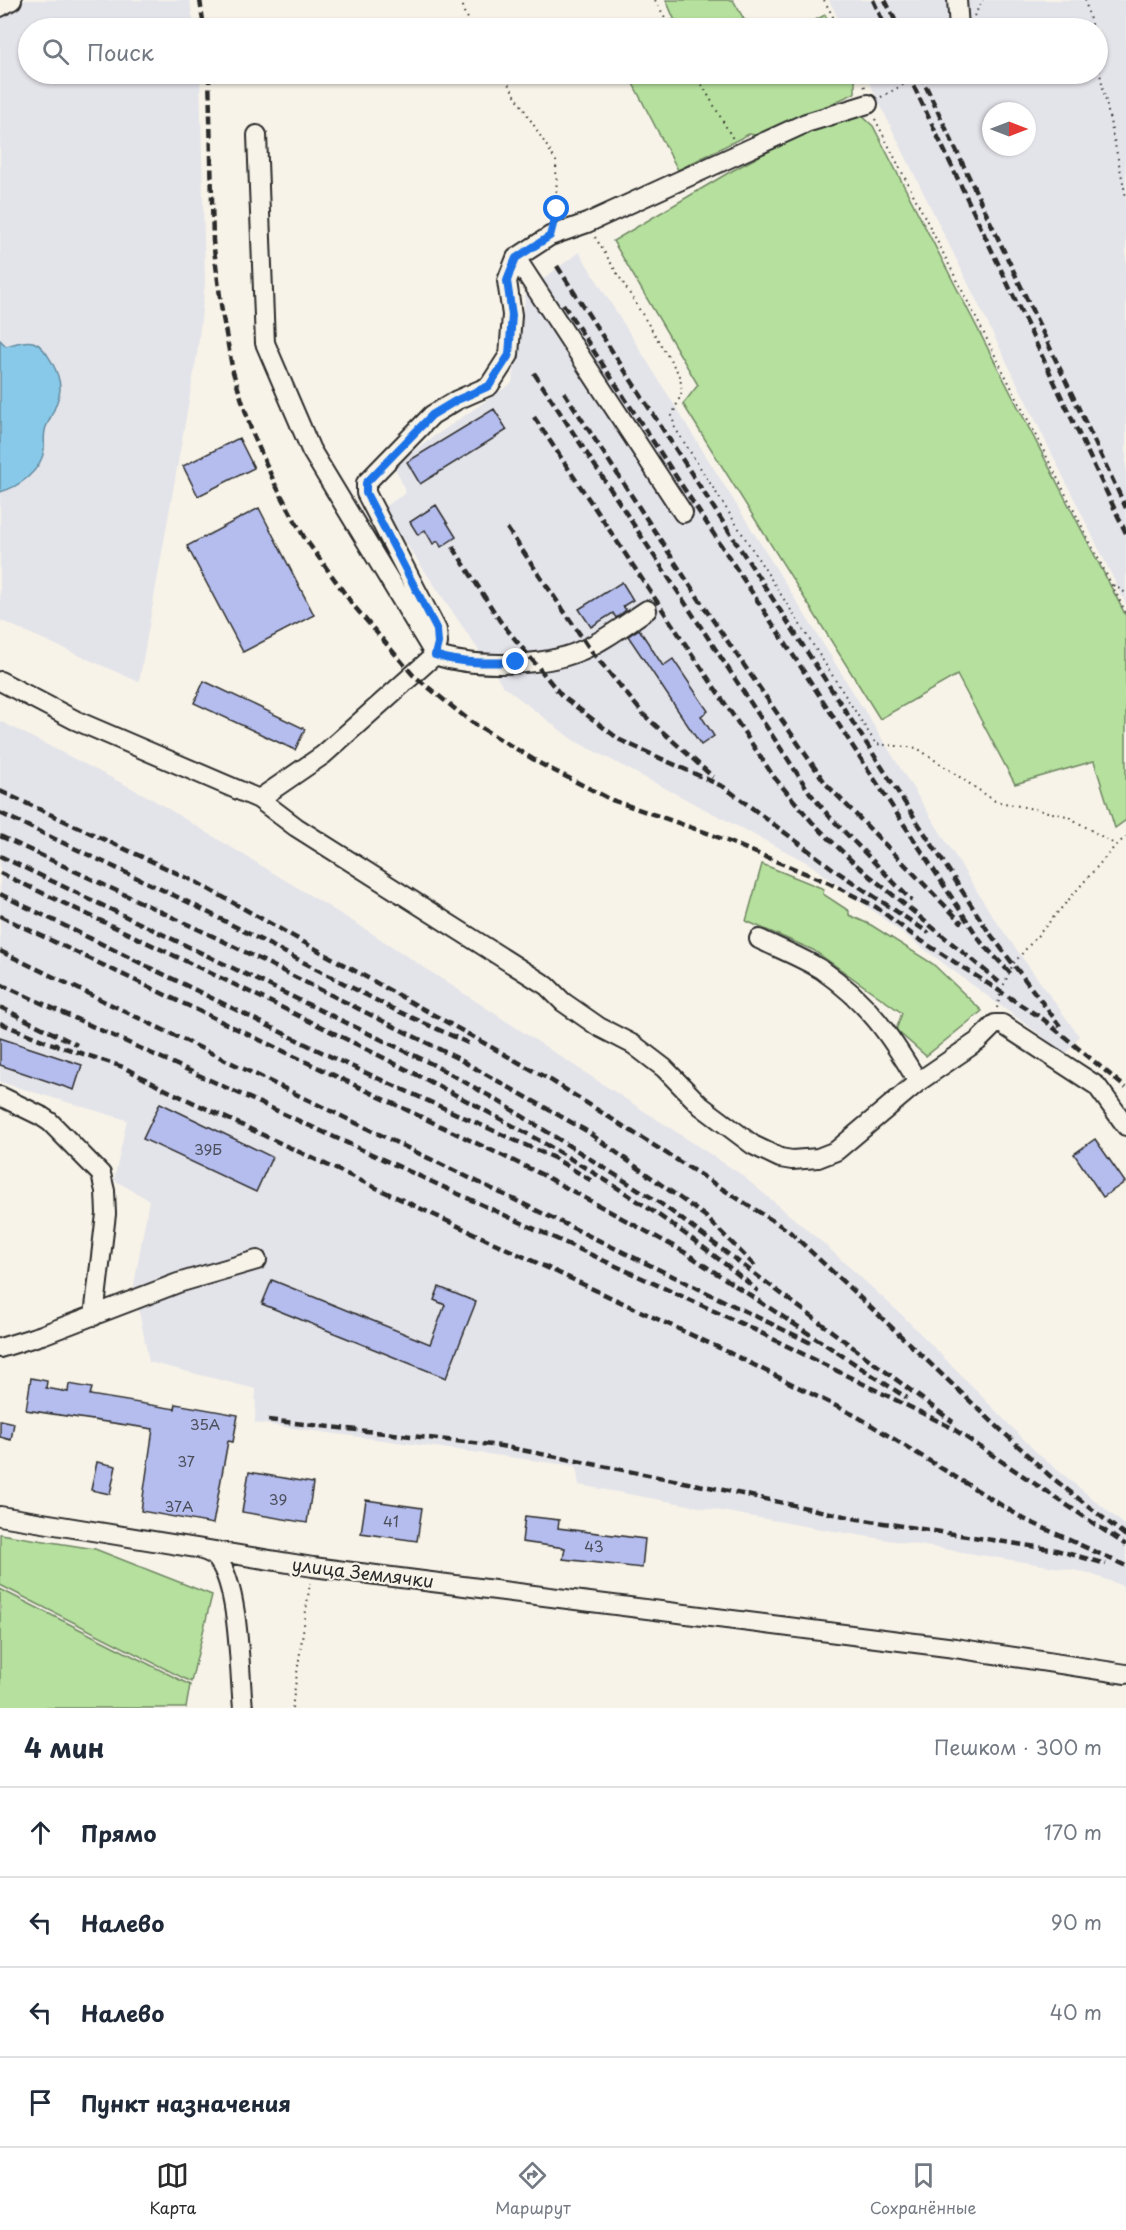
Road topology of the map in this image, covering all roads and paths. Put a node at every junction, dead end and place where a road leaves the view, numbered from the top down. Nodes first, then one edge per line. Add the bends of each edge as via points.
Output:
1 (12, 0) edge
2 (462, 0) edge
3 (655, 0) edge
4 (824, 0) edge
5 (957, 0) edge
6 (1085, 0) edge
7 (0, 7) edge
8 (468, 18) edge
9 (665, 18) edge
10 (834, 18) edge
11 (958, 18) edge
12 (1090, 18) edge
13 (508, 84) edge
14 (702, 84) edge
15 (905, 84) edge
16 (1102, 84) edge
17 (868, 104) junction
18 (257, 135) dead end
19 (740, 152) junction
20 (1126, 197) edge
21 (587, 223) junction
22 (550, 236) junction
23 (516, 258) junction
24 (683, 513) dead end
25 (1111, 584) junction
26 (1126, 593) edge
27 (647, 610) dead end
28 (1126, 613) edge
29 (435, 655) junction
30 (0, 681) edge
31 (259, 799) junction
32 (1126, 837) edge
33 (1116, 845) junction
34 (759, 939) dead end
35 (994, 1024) junction
36 (918, 1082) junction
37 (0, 1096) edge
38 (1126, 1126) edge
39 (257, 1260) dead end
40 (94, 1316) junction
41 (0, 1348) edge
42 (0, 1516) edge
43 (198, 1548) junction
44 (313, 1567) junction
45 (1126, 1674) edge
46 (243, 1708) edge
47 (292, 1708) edge

1 - 7 street
2 - 8 path
3 - 9 path
4 - 10 path
5 - 11 street
6 - 12 path
13 - 22 path via 556,161 557,209
14 - 19 path
15 - 17 path
16 - 20 path
17 - 19 street via 806,123
17 - 25 path
18 - 29 street via 265,343 311,450
19 - 21 street
21 - 22 street
21 - 33 path via 680,376 682,392 672,416 675,428 876,744 917,748 995,801 1067,816
22 - 23 street
23 - 24 street
23 - 29 street via 507,281 512,315 509,355 489,386 432,415 366,483 366,493 437,630
25 - 26 path
25 - 28 path
27 - 29 street via 581,651 553,659 478,664
29 - 31 street via 323,755
30 - 31 street via 75,720
31 - 36 street via 546,986 599,1027 634,1045 664,1068 701,1106 753,1145 780,1158 818,1158 836,1151
32 - 33 path
33 - 35 path via 1008,971
34 - 36 street via 821,970 868,1008
35 - 36 street via 978,1041
35 - 38 street via 1002,1024 1097,1086
37 - 40 street via 50,1122 101,1174 107,1203
39 - 40 street
40 - 41 street
42 - 43 street, улица Землячки
43 - 44 street, улица Землячки
43 - 46 street via 216,1558 228,1579
44 - 45 street, улица Землячки via 955,1648
44 - 47 path

